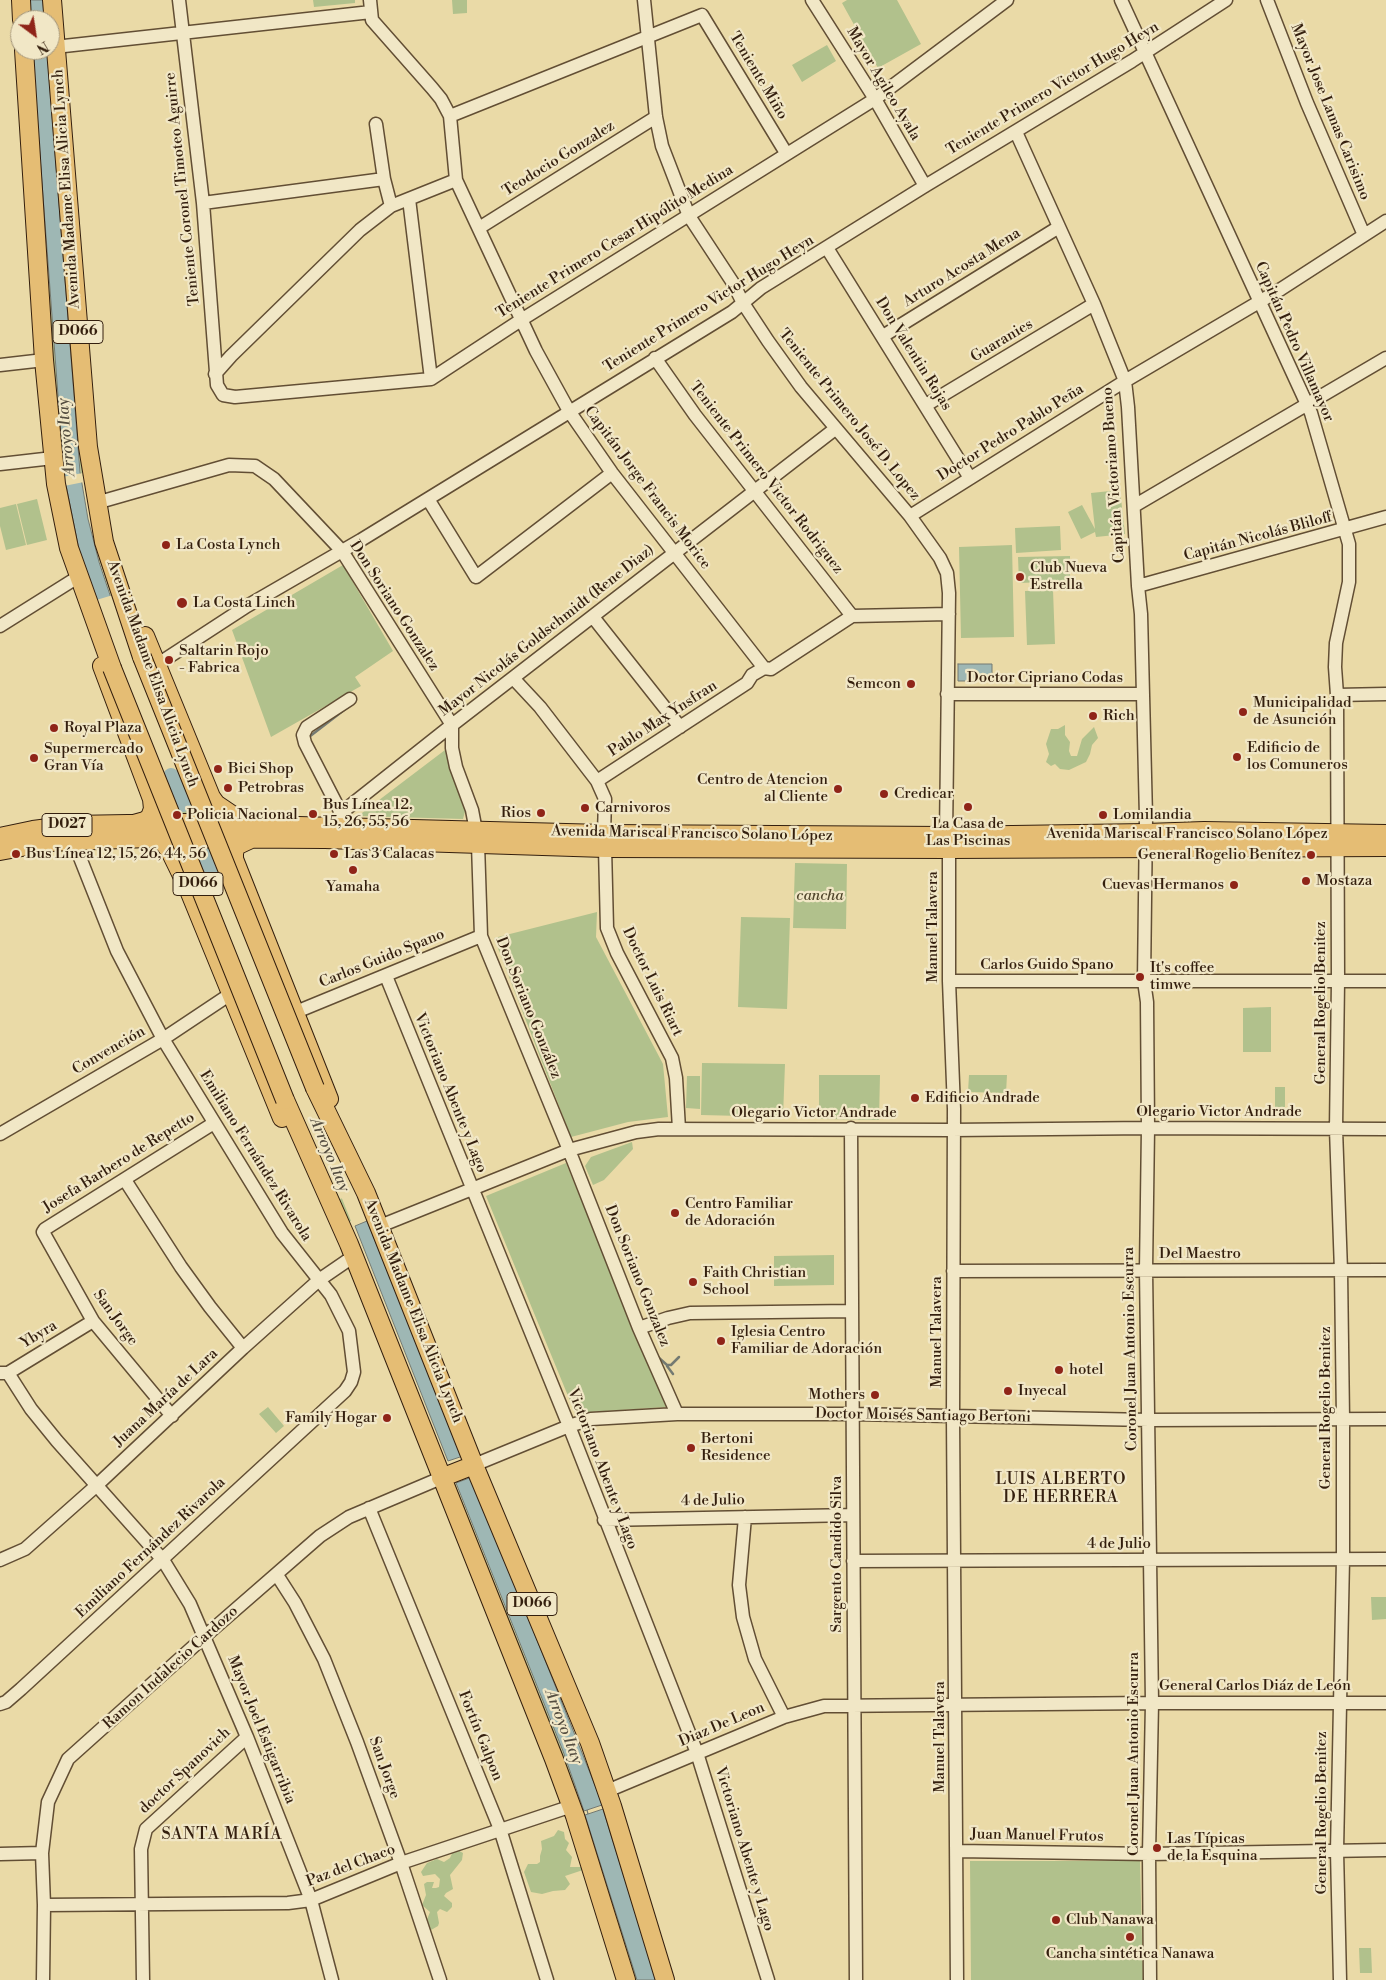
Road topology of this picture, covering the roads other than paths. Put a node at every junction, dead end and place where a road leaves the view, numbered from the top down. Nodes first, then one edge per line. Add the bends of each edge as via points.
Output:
1 (179, 0) edge
2 (644, 0) edge
3 (812, 0) edge
4 (1007, 0) edge
5 (1121, 0) edge
6 (1226, 0) edge
7 (1267, 0) edge
8 (370, 6) edge
9 (183, 33) junction
10 (647, 36) junction
11 (60, 46) edge
12 (1144, 53) junction
13 (25, 60) edge
14 (56, 60) edge
15 (874, 99) junction
16 (450, 116) junction
17 (656, 117) junction
18 (376, 124) dead end
19 (1016, 132) junction
20 (786, 153) junction
21 (384, 179) junction
22 (456, 180) junction
23 (925, 186) junction
24 (409, 199) junction
25 (203, 202) junction
26 (391, 206) junction
27 (689, 216) junction
28 (1386, 221) edge
29 (1059, 227) junction
30 (479, 228) junction
31 (1364, 235) junction
32 (828, 248) junction
33 (1259, 302) junction
34 (743, 303) junction
35 (1094, 304) junction
36 (521, 320) junction
37 (883, 336) junction
38 (655, 358) junction
39 (1386, 358) edge
40 (44, 360) junction
41 (0, 365) edge
42 (215, 374) junction
43 (431, 379) junction
44 (1125, 381) junction
45 (1307, 404) junction
46 (926, 406) junction
47 (570, 411) junction
48 (836, 429) junction
49 (53, 458) junction
50 (0, 464) edge
51 (612, 473) junction
52 (970, 478) junction
53 (755, 491) junction
54 (428, 499) junction
55 (96, 503) junction
56 (1134, 506) junction
57 (910, 516) junction
58 (1386, 517) edge
59 (1345, 530) junction
60 (342, 552) junction
61 (674, 554) junction
62 (78, 577) junction
63 (1138, 586) junction
64 (90, 609) junction
65 (949, 614) junction
66 (593, 616) junction
67 (852, 616) junction
68 (0, 626) edge
69 (150, 661) junction
70 (767, 669) junction
71 (513, 678) junction
72 (947, 694) junction
73 (1142, 694) junction
74 (1386, 694) edge
75 (1336, 695) junction
76 (350, 698) dead end
77 (452, 725) junction
78 (680, 726) junction
79 (597, 781) junction
80 (336, 820) junction
81 (134, 824) junction
82 (187, 831) junction
83 (248, 831) junction
84 (1386, 834) edge
85 (0, 837) edge
86 (147, 838) junction
87 (477, 838) junction
88 (1336, 839) junction
89 (73, 840) junction
90 (1145, 840) junction
91 (604, 841) junction
92 (947, 843) junction
93 (1386, 847) edge
94 (0, 851) edge
95 (481, 936) junction
96 (386, 976) junction
97 (949, 981) junction
98 (1144, 981) junction
99 (1338, 981) junction
100 (1386, 981) edge
101 (232, 993) junction
102 (296, 1012) junction
103 (163, 1039) junction
104 (214, 1123) junction
105 (851, 1128) junction
106 (1148, 1128) junction
107 (1336, 1128) junction
108 (679, 1129) junction
109 (1386, 1129) edge
110 (952, 1130) junction
111 (0, 1134) edge
112 (568, 1150) junction
113 (315, 1170) junction
114 (126, 1180) junction
115 (472, 1190) junction
116 (366, 1193) junction
117 (380, 1226) junction
118 (43, 1232) joint
119 (354, 1256) junction
120 (1146, 1270) junction
121 (1386, 1270) edge
122 (953, 1271) junction
123 (1341, 1271) junction
124 (319, 1280) junction
125 (851, 1311) junction
126 (93, 1321) junction
127 (638, 1328) junction
128 (243, 1348) junction
129 (4, 1373) edge
130 (677, 1414) junction
131 (853, 1414) junction
132 (172, 1416) junction
133 (953, 1417) junction
134 (1343, 1419) junction
135 (1386, 1419) edge
136 (1149, 1420) junction
137 (569, 1426) junction
138 (472, 1466) junction
139 (446, 1476) junction
140 (96, 1486) junction
141 (369, 1508) junction
142 (852, 1515) junction
143 (746, 1517) junction
144 (604, 1520) junction
145 (1342, 1559) junction
146 (1386, 1559) edge
147 (0, 1560) edge
148 (163, 1560) junction
149 (1150, 1560) junction
150 (853, 1561) junction
151 (956, 1561) junction
152 (277, 1576) junction
153 (204, 1636) junction
154 (1386, 1702) edge
155 (1152, 1703) junction
156 (1339, 1703) junction
157 (0, 1704) edge
158 (854, 1705) junction
159 (956, 1705) junction
160 (784, 1717) junction
161 (247, 1737) junction
162 (697, 1754) junction
163 (607, 1791) junction
164 (572, 1806) junction
165 (500, 1829) junction
166 (1386, 1850) edge
167 (958, 1851) junction
168 (1337, 1851) junction
169 (42, 1853) junction
170 (0, 1854) edge
171 (1149, 1854) junction
172 (401, 1863) junction
173 (311, 1900) junction
174 (143, 1904) junction
175 (44, 1905) junction
176 (43, 1980) edge
177 (143, 1980) edge
178 (332, 1980) edge
179 (440, 1980) edge
180 (547, 1980) edge
181 (626, 1980) edge
182 (665, 1980) edge
183 (768, 1980) edge
184 (856, 1980) edge
185 (958, 1980) edge
186 (1150, 1980) edge
187 (1340, 1980) edge

1 - 9 street, Teniente Coronel Timoteo Aguirre
2 - 10 street, Teniente Primero José D. Lopez
3 - 15 street, Mayor Agileo Ayala
4 - 15 street, Teniente Primero Cesar Hipólito Medina
5 - 12 street, Capitán Pedro Villamayor
6 - 12 street, Teniente Primero Victor Hugo Heyn
7 - 31 street, Mayor Jose Lamas Carisimo
8 - 9 street
8 - 16 street, Capitán Jorge Francis Morice via 372,20 442,99
9 - 11 street
9 - 25 street, Teniente Coronel Timoteo Aguirre
10 - 16 street
10 - 17 street, Teniente Primero José D. Lopez
10 - 20 street, Teniente Miño via 702,15
12 - 19 street, Teniente Primero Victor Hugo Heyn
12 - 33 street, Capitán Pedro Villamayor
13 - 40 highway, D066
14 - 55 highway, Avenida Madame Elisa Alicia Lynch / D066 via 84,421
15 - 20 street, Teniente Primero Cesar Hipólito Medina
15 - 23 street, Mayor Agileo Ayala
16 - 22 street, Capitán Jorge Francis Morice
17 - 27 street, Teniente Primero José D. Lopez via 662,146
17 - 30 street, Teodocio Gonzalez
18 - 21 street
19 - 23 street, Teniente Primero Victor Hugo Heyn
19 - 29 street, Capitán Victoriano Bueno
20 - 27 street, Teniente Primero Cesar Hipólito Medina
21 - 25 street
21 - 26 street
22 - 24 street
22 - 30 street, Capitán Jorge Francis Morice
23 - 32 street, Teniente Primero Victor Hugo Heyn
24 - 26 street
24 - 43 street
25 - 42 street, Teniente Coronel Timoteo Aguirre
26 - 42 street via 360,230
27 - 34 street, Teniente Primero José D. Lopez
27 - 36 street, Teniente Primero Cesar Hipólito Medina
28 - 31 street, Doctor Pedro Pablo Peña
29 - 35 street, Capitán Victoriano Bueno
29 - 37 street, Arturo Acosta Mena
30 - 36 street, Capitán Jorge Francis Morice
31 - 33 street, Doctor Pedro Pablo Peña
32 - 34 street, Teniente Primero Victor Hugo Heyn via 761,288
32 - 37 street, Don Valentin Rojas
33 - 44 street, Doctor Pedro Pablo Peña
33 - 45 street, Capitán Pedro Villamayor
34 - 38 street, Teniente Primero Victor Hugo Heyn
34 - 48 street, Teniente Primero José D. Lopez via 790,372
35 - 44 street, Capitán Victoriano Bueno
35 - 46 street, Guaranies
36 - 43 street, Teniente Primero Cesar Hipólito Medina
36 - 47 street, Capitán Jorge Francis Morice
37 - 46 street, Don Valentin Rojas
38 - 47 street, Teniente Primero Victor Hugo Heyn
38 - 53 street, Teniente Primero Victor Rodriguez
39 - 45 street
40 - 41 street
40 - 49 highway, D066
42 - 43 street, Teniente Primero Cesar Hipólito Medina via 219,391 229,397
44 - 52 street, Doctor Pedro Pablo Peña
44 - 56 street, Capitán Victoriano Bueno
45 - 56 street
45 - 59 street, Capitán Pedro Villamayor
46 - 52 street, Don Valentin Rojas
47 - 51 street, Capitán Jorge Francis Morice
47 - 54 street, Teniente Primero Victor Hugo Heyn
48 - 53 street, Mayor Nicolás Goldschmidt (Rene Diaz)
48 - 57 street, Teniente Primero José D. Lopez
49 - 50 street
49 - 62 highway, D066 via 64,526
51 - 54 street via 476,577
51 - 61 street, Capitán Jorge Francis Morice
52 - 57 street, Doctor Pedro Pablo Peña
53 - 61 street, Mayor Nicolás Goldschmidt (Rene Diaz)
53 - 67 street, Teniente Primero Victor Rodriguez
54 - 60 street, Teniente Primero Victor Hugo Heyn
55 - 60 street, Don Soriano Gonzalez via 229,465 248,464 274,479
55 - 69 highway, Avenida Madame Elisa Alicia Lynch / D066 via 121,597
56 - 63 street, Capitán Victoriano Bueno
57 - 65 street, Teniente Primero José D. Lopez via 947,573
58 - 59 street, Capitán Nicolás Bliloff
59 - 63 street, Capitán Nicolás Bliloff
59 - 75 street, Capitán Pedro Villamayor via 1350,565 1336,643
60 - 69 street, Teniente Primero Victor Hugo Heyn
60 - 77 street, Don Soriano Gonzalez
61 - 66 street, Mayor Nicolás Goldschmidt (Rene Diaz)
61 - 70 street, Capitán Jorge Francis Morice
62 - 64 highway, D066
62 - 68 street
63 - 73 street, Capitán Victoriano Bueno
64 - 81 highway via 100,659 152,798 150,817
64 - 113 highway, D066, bridge
65 - 67 street
65 - 72 street, Teniente Primero José D. Lopez
66 - 71 street, Mayor Nicolás Goldschmidt (Rene Diaz)
66 - 78 street
67 - 70 street
69 - 83 highway via 211,796
69 - 116 highway, Avenida Madame Elisa Alicia Lynch / D066, bridge via 315,1088
70 - 78 street, Pablo Max Ynsfran via 769,675 758,682 747,683
71 - 77 street, Mayor Nicolás Goldschmidt (Rene Diaz)
71 - 79 street, Doctor Luis Riart via 540,707
72 - 73 street, Doctor Cipriano Codas
72 - 92 street, Teniente Primero José D. Lopez
73 - 90 street, Capitán Victoriano Bueno
74 - 75 street
75 - 88 street, Capitán Pedro Villamayor
76 - 80 street via 307,727 303,735
77 - 80 street, Mayor Nicolás Goldschmidt (Rene Diaz)
77 - 87 street via 456,767 472,810
78 - 79 street, Pablo Max Ynsfran
79 - 91 street, Doctor Luis Riart via 605,799
80 - 83 highway, Avenida Mariscal Francisco Solano López
80 - 87 highway, Avenida Mariscal Francisco Solano López
81 - 82 highway, Avenida Mariscal Francisco Solano López / D027
81 - 85 highway, Avenida Mariscal Francisco Solano López / D027 via 54,826
82 - 83 highway, Avenida Mariscal Francisco Solano López
82 - 86 highway, Avenida Mariscal Francisco Solano López / D027
83 - 87 highway, Avenida Mariscal Francisco Solano López via 325,839
83 - 102 highway via 234,849 234,859
84 - 88 highway, Avenida Mariscal Francisco Solano López
86 - 89 highway, Avenida Mariscal Francisco Solano López / D027
86 - 101 highway via 159,840 170,851
87 - 91 highway, Avenida Mariscal Francisco Solano López
87 - 95 street, Don Soriano González
88 - 90 highway, Avenida Mariscal Francisco Solano López
88 - 93 highway, Avenida Mariscal Francisco Solano López
88 - 99 street, General Rogelio Benitez
89 - 94 highway, Avenida Mariscal Francisco Solano López / D027
89 - 103 street, Emiliano Fernández Rivarola via 117,951
90 - 92 highway, Avenida Mariscal Francisco Solano López
90 - 98 street, Coronel Juan Antonio Escurra
91 - 92 highway, Avenida Mariscal Francisco Solano López
91 - 108 street, Doctor Luis Riart via 608,928 617,953 672,1058
92 - 97 street, Manuel Talavera
95 - 96 street, Carlos Guido Spano
95 - 112 street, Don Soriano González
96 - 102 street, Carlos Guido Spano
96 - 115 street, Victoriano Abente y Lago
97 - 98 street, Carlos Guido Spano
97 - 110 street, Manuel Talavera
98 - 99 street, Carlos Guido Spano
98 - 106 street, Coronel Juan Antonio Escurra
99 - 100 street, Carlos Guido Spano
99 - 107 street, General Rogelio Benitez
101 - 103 street, Convención
101 - 113 highway via 283,1119 296,1145
102 - 116 highway
103 - 104 street, Emiliano Fernández Rivarola
103 - 111 street, Convención
104 - 114 street, Josefa Barbero de Repetto
104 - 124 street, Emiliano Fernández Rivarola via 282,1233
105 - 108 street, Olegario Victor Andrade
105 - 110 street, Olegario Victor Andrade
105 - 125 street, Sargento Candido Silva
106 - 107 street, Olegario Victor Andrade
106 - 110 street, Olegario Victor Andrade
106 - 120 street, Coronel Juan Antonio Escurra
107 - 109 street, Olegario Victor Andrade
107 - 123 street, General Rogelio Benitez
108 - 112 street, Olegario Victor Andrade via 636,1132
110 - 122 street, Manuel Talavera
112 - 115 street, Olegario Victor Andrade
112 - 127 street, Don Soriano Gonzalez
113 - 119 highway, D066
114 - 118 street, Josefa Barbero de Repetto
114 - 128 street via 180,1267
115 - 117 street, Olegario Victor Andrade
115 - 137 street, Victoriano Abente y Lago
116 - 117 highway, Avenida Madame Elisa Alicia Lynch / D066
117 - 138 highway, Avenida Madame Elisa Alicia Lynch / D066
118 - 126 street, San Jorge
119 - 124 street, Juana María de Lara
119 - 139 highway, D066
120 - 122 street, Del Maestro
120 - 123 street, Del Maestro
120 - 136 street, Coronel Juan Antonio Escurra
121 - 123 street, Del Maestro
122 - 133 street, Manuel Talavera
123 - 134 street, General Rogelio Benitez
124 - 128 street, Juana María de Lara
124 - 148 street, Emiliano Fernández Rivarola via 331,1295 348,1331 354,1367 351,1382
125 - 127 street via 690,1313
125 - 131 street, Sargento Candido Silva
126 - 129 street, Ybyra
126 - 132 street, San Jorge
127 - 130 street, Don Soriano Gonzalez
128 - 132 street, Juana María de Lara
129 - 140 street, Mayor Joel Estigarribia
130 - 131 street, Doctor Moisés Santiago Bertoni
130 - 137 street, Doctor Moisés Santiago Bertoni via 591,1419
131 - 133 street, Doctor Moisés Santiago Bertoni
131 - 142 street, Sargento Candido Silva
132 - 140 street, Juana María de Lara
133 - 136 street, Doctor Moisés Santiago Bertoni
133 - 151 street, Manuel Talavera
134 - 135 street, Doctor Moisés Santiago Bertoni
134 - 136 street, Doctor Moisés Santiago Bertoni
134 - 145 street, General Rogelio Benitez
136 - 149 street, Coronel Juan Antonio Escurra
137 - 138 street, Doctor Moisés Santiago Bertoni
137 - 144 street, Victoriano Abente y Lago
138 - 139 highway, Ramon Indalecio Cardozo
138 - 163 highway, Avenida Madame Elisa Alicia Lynch / D066 via 590,1743
139 - 141 street, Ramon Indalecio Cardozo
139 - 164 highway, D066
140 - 147 street, Juana María de Lara via 25,1549
140 - 148 street, Mayor Joel Estigarribia
141 - 152 street, Ramon Indalecio Cardozo via 320,1536
141 - 165 street, Fortín Galpon
142 - 143 street, 4 de Julio
142 - 150 street, Sargento Candido Silva
143 - 144 street, 4 de Julio
143 - 160 street via 739,1585 743,1618 755,1659
144 - 162 street, Victoriano Abente y Lago
145 - 146 street, 4 de Julio
145 - 149 street, 4 de Julio
145 - 156 street, General Rogelio Benitez
148 - 153 street, Mayor Joel Estigarribia via 190,1604
148 - 157 street, Emiliano Fernández Rivarola via 21,1689
149 - 151 street, 4 de Julio
149 - 155 street, Coronel Juan Antonio Escurra
150 - 151 street, 4 de Julio
150 - 158 street, Sargento Candido Silva
151 - 159 street, Manuel Talavera
152 - 153 street, Ramon Indalecio Cardozo
152 - 172 street, San Jorge via 324,1659
153 - 161 street, Mayor Joel Estigarribia
153 - 169 street, Ramon Indalecio Cardozo via 68,1759 48,1802
154 - 156 street, General Carlos Diáz de León
155 - 156 street, General Carlos Diáz de León
155 - 159 street, General Carlos Diáz de León
155 - 171 street, Coronel Juan Antonio Escurra
156 - 168 street, General Rogelio Benitez
158 - 159 street, General Carlos Diáz de León
158 - 160 street, Diaz De Leon via 824,1706
158 - 184 street, Sargento Candido Silva
159 - 167 street, Manuel Talavera
160 - 162 street, Diaz De Leon
161 - 173 street, Mayor Joel Estigarribia
161 - 174 street, doctor Spanovich via 146,1829 141,1849
162 - 163 street, Diaz De Leon
162 - 183 street, Victoriano Abente y Lago
163 - 182 highway, Avenida Madame Elisa Alicia Lynch / D066
164 - 165 street, Paz del Chaco
164 - 181 highway, D066
165 - 172 street, Paz del Chaco
165 - 180 street, Fortín Galpon
166 - 168 street, Juan Manuel Frutos
167 - 171 street, Juan Manuel Frutos
167 - 185 street, Manuel Talavera
168 - 171 street, Juan Manuel Frutos
168 - 187 street, General Rogelio Benitez
169 - 170 street
169 - 175 street, Ramon Indalecio Cardozo
171 - 186 street, Coronel Juan Antonio Escurra
172 - 173 street, Paz del Chaco
172 - 179 street, San Jorge
173 - 174 street, Paz del Chaco
173 - 178 street, Mayor Joel Estigarribia
174 - 175 street, Paz del Chaco
174 - 177 street, doctor Spanovich
175 - 176 street, Ramon Indalecio Cardozo

